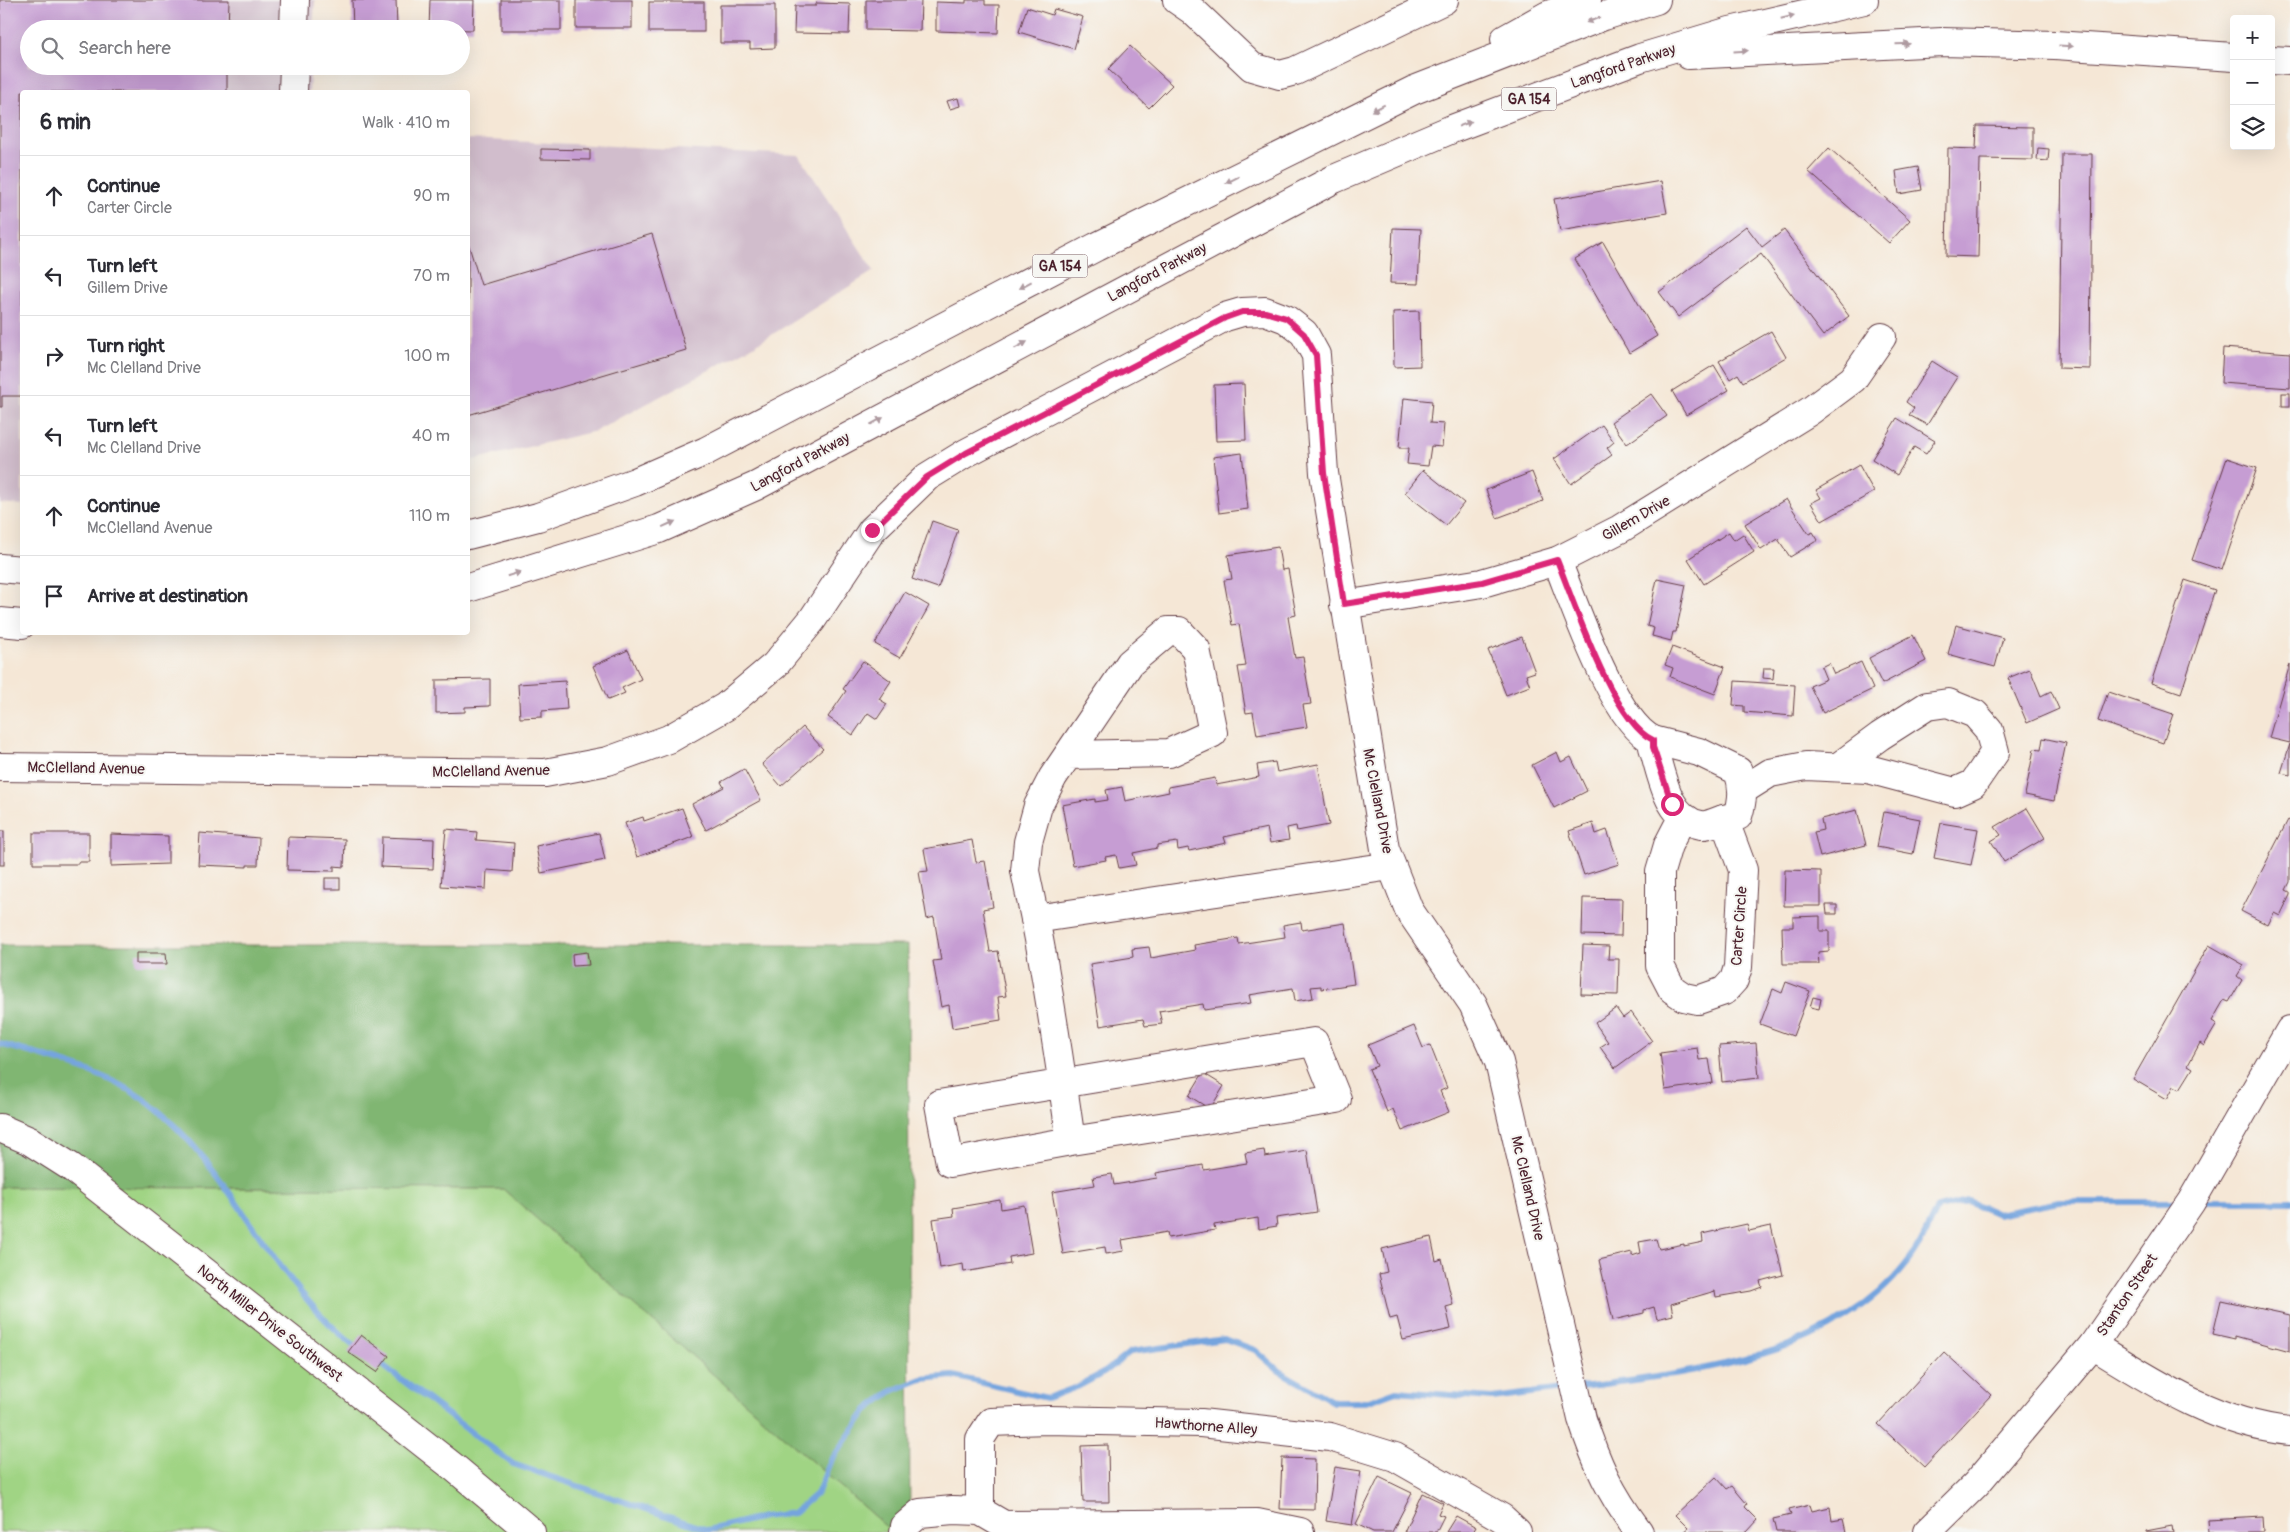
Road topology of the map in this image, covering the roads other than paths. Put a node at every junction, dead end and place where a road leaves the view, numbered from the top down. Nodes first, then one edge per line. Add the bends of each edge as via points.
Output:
1 (295, 0) edge
2 (1177, 0) edge
3 (1444, 0) edge
4 (1586, 0) edge
5 (1656, 0) edge
6 (1864, 0) edge
7 (294, 20) edge
8 (2230, 57) edge
9 (1640, 58) junction
10 (2275, 60) edge
11 (2290, 61) edge
12 (294, 75) edge
13 (293, 90) edge
14 (1414, 90) junction
15 (1882, 337) dead end
16 (1161, 351) joint
17 (470, 534) edge
18 (1557, 560) junction
19 (0, 568) edge
20 (20, 570) edge
21 (470, 587) edge
22 (1344, 604) junction
23 (0, 622) edge
24 (20, 624) edge
25 (1653, 740) junction
26 (1068, 755) junction
27 (0, 767) edge
28 (1838, 767) junction
29 (1742, 790) junction
30 (1682, 818) junction
31 (1724, 819) junction
32 (1391, 866) junction
33 (1035, 918) junction
34 (2290, 1030) edge
35 (1062, 1082) junction
36 (0, 1128) edge
37 (1071, 1141) junction
38 (2093, 1345) junction
39 (2290, 1430) edge
40 (980, 1511) junction
41 (1627, 1527) edge
42 (1004, 1529) edge
43 (531, 1532) edge
44 (904, 1532) edge
45 (1300, 1532) edge
46 (1517, 1532) edge
47 (1927, 1532) edge

1 - 7 main road
2 - 3 main road via 1252,67 1280,75 1295,71
4 - 14 main road via 1548,15
5 -> 14 main road, GA 154 via 1604,16
9 -> 6 main road, Langford Parkway / GA 154 via 1730,31
9 -> 8 main road via 1942,42 2055,45
21 -> 9 main road, Langford Parkway / GA 154 via 659,529 756,486 1334,179 1461,126
10 - 11 main road
12 - 13 main road
14 -> 17 main road, GA 154 via 1096,247 706,451 635,482 538,517
15 - 18 main road, Gillem Drive via 1853,379 1810,412 1620,529
16 - 22 main road, Mc Clelland Drive via 1242,312 1265,312 1286,318 1304,334 1316,355 1324,473
16 - 27 main road, McClelland Avenue via 966,453 927,477 872,530 812,620 774,665 725,707 669,739 608,761 545,773
18 - 22 main road, Gillem Drive via 1482,582
18 - 25 main road via 1606,682 1627,714 1647,738
19 - 20 main road
22 - 32 main road, Mc Clelland Drive via 1385,849
23 - 24 main road
25 - 29 main road via 1699,752 1738,771
25 - 30 main road via 1672,804
26 - 26 main road via 1130,663 1168,632 1179,631 1196,649 1213,733 1169,753
26 - 33 main road via 1038,806 1028,842 1025,871
28 - 28 main road via 1868,769 1955,792 1973,784 1995,752 1989,730 1975,714 1948,703 1927,706
28 - 29 main road via 1806,766 1770,773
29 - 31 main road via 1738,816
30 - 31 main road via 1703,826
30 - 31 main road, Carter Circle via 1668,845 1660,872 1660,966 1672,990 1698,1000 1724,991 1734,980 1738,967 1742,870
32 - 33 main road
32 - 41 main road, Mc Clelland Drive via 1410,910 1473,1004 1499,1062 1582,1419 1595,1461
33 - 35 main road
34 - 38 main road, Stanton Street via 2191,1202
35 - 37 main road
35 - 37 main road via 938,1104 950,1163
35 - 37 main road via 1314,1042 1337,1099
36 - 43 main road, North Miller Drive Southwest via 30,1141 71,1167 456,1469
38 - 39 main road via 2165,1389 2215,1412 2274,1429
38 - 47 main road, Stanton Street via 1976,1484
40 - 42 main road
40 - 44 main road via 920,1513 905,1526
40 - 46 main road, Hawthorne Alley via 980,1439 991,1422 1201,1423 1330,1437 1395,1457 1502,1518
42 - 45 main road via 1257,1523

